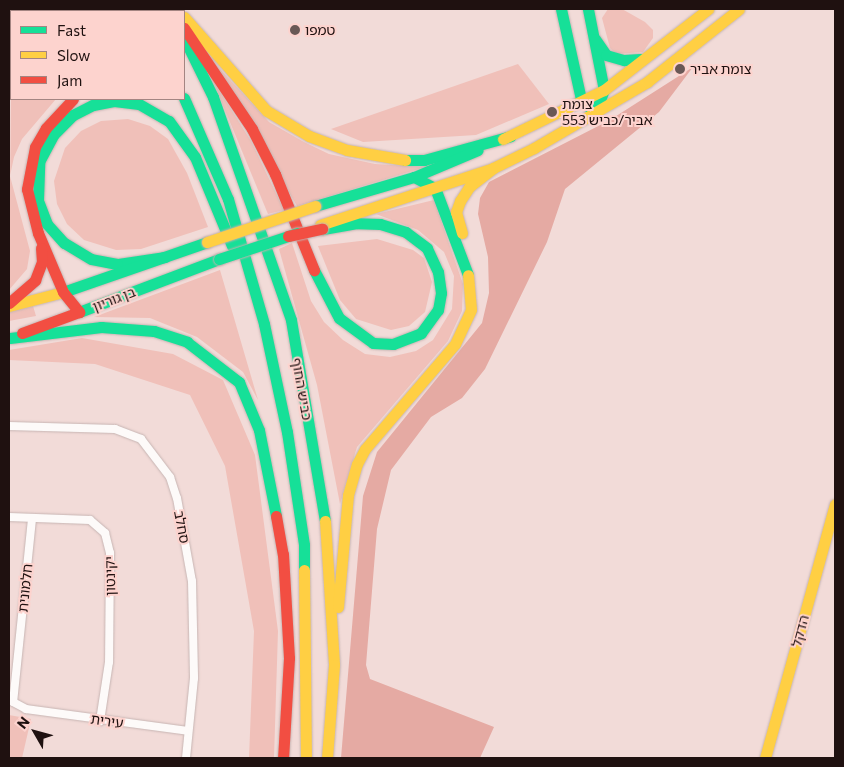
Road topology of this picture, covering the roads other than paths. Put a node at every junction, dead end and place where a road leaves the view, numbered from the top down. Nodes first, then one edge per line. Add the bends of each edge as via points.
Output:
1 (561, 9) edge
2 (588, 9) edge
3 (708, 9) edge
4 (739, 9) edge
5 (185, 18) edge
6 (185, 29) edge
7 (595, 39) junction
8 (185, 40) edge
9 (640, 59) junction
10 (604, 90) junction
11 (581, 99) junction
12 (72, 100) edge
13 (185, 100) edge
14 (595, 113) junction
15 (512, 136) junction
16 (493, 168) junction
17 (414, 177) junction
18 (435, 188) junction
19 (320, 227) junction
20 (38, 233) junction
21 (165, 257) junction
22 (63, 292) junction
23 (9, 304) edge
24 (79, 312) junction
25 (264, 324) junction
26 (9, 338) edge
27 (440, 363) junction
28 (9, 426) edge
29 (835, 504) edge
30 (9, 517) edge
31 (32, 519) junction
32 (334, 665) junction
33 (26, 709) joint
34 (100, 721) junction
35 (188, 731) junction
36 (186, 758) edge
37 (283, 758) edge
38 (306, 758) edge
39 (327, 758) edge
40 (766, 758) edge

1 - 11 main road
2 - 7 main road
3 - 9 main road
4 - 14 main road via 647,82
5 - 15 main road via 267,111 309,136 347,150 392,160 424,160
6 - 19 main road via 252,129 278,182 324,294 339,318 373,344 393,344 421,333 438,310 441,292 438,272 427,248 406,232 380,224
7 - 9 main road via 606,55 624,60
7 - 10 main road
8 - 32 main road, כביש החוף via 213,97 291,320 326,529
9 - 10 main road
10 - 11 main road
10 - 14 main road
11 - 14 main road
11 - 15 main road
12 - 20 main road via 46,128 30,160 28,201
13 - 25 main road, כביש החוף via 228,199
14 - 16 main road
15 - 17 main road
16 - 18 main road
16 - 27 main road via 469,187 456,212 471,259 477,294 474,315 465,334
17 - 18 main road
17 - 21 main road, bridge via 315,206
18 - 19 main road
18 - 27 main road via 468,272 471,309 466,324
19 - 24 main road, בן גוריון, bridge via 219,259
20 - 22 main road
20 - 23 main road via 42,253 40,271 26,290
21 - 22 main road
21 - 25 main road via 117,264 91,259 64,243 46,224 38,200 39,162 54,134 73,115 93,105 126,102 148,108 176,129 208,184
22 - 23 main road
22 - 24 main road
24 - 26 main road, בן גוריון
25 - 38 main road, כביש החוף via 287,432 304,545
26 - 37 main road via 101,328 154,331 187,342 238,382 259,430 283,554 289,658
27 - 32 main road via 365,448 351,480
28 - 35 street, סחלב via 115,429 141,439 162,464 177,498 192,581 194,678
29 - 40 main road, הדקל
30 - 31 street, יקינטון
31 - 33 street, חלמונית via 13,702
31 - 34 street, יקינטון via 90,520 105,533 110,553 109,662
32 - 39 main road, כביש החוף
33 - 34 street, עירית
34 - 35 street, עירית
35 - 36 street, סחלב

